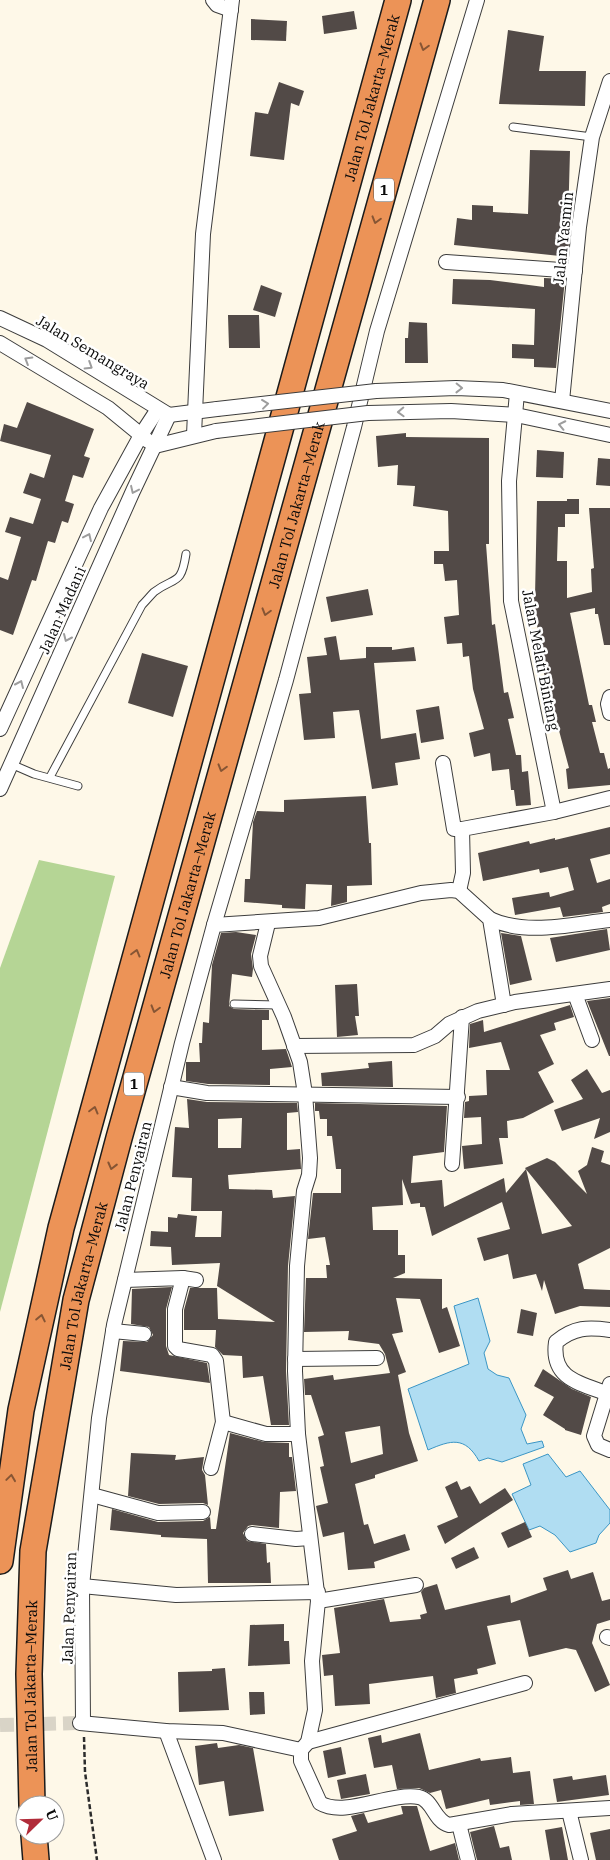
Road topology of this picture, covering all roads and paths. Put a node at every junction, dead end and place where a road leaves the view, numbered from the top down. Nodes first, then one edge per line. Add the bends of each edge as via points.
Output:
1 (213, 0) edge
2 (389, 0) edge
3 (398, 0) edge
4 (476, 0) edge
5 (232, 5) edge
6 (437, 5) edge
7 (610, 81) edge
8 (372, 91) junction
9 (513, 127) dead end
10 (592, 137) junction
11 (446, 262) dead end
12 (575, 271) junction
13 (0, 318) edge
14 (0, 345) edge
15 (517, 393) junction
16 (562, 401) junction
17 (610, 411) edge
18 (164, 412) junction
19 (195, 412) junction
20 (516, 415) junction
21 (141, 435) junction
22 (194, 435) junction
23 (610, 435) edge
24 (155, 446) junction
25 (186, 554) dead end
26 (610, 697) edge
27 (610, 713) edge
28 (0, 729) edge
29 (442, 763) dead end
30 (11, 764) junction
31 (50, 777) junction
32 (78, 786) dead end
33 (0, 788) edge
34 (610, 798) edge
35 (554, 812) junction
36 (462, 829) junction
37 (459, 891) junction
38 (490, 919) junction
39 (610, 920) edge
40 (268, 923) junction
41 (214, 925) junction
42 (610, 989) edge
43 (575, 994) junction
44 (234, 1004) dead end
45 (504, 1005) junction
46 (278, 1006) junction
47 (462, 1017) junction
48 (592, 1040) dead end
49 (294, 1046) junction
50 (171, 1087) junction
51 (305, 1094) junction
52 (458, 1097) junction
53 (452, 1164) dead end
54 (125, 1280) junction
55 (610, 1330) edge
56 (113, 1331) junction
57 (144, 1334) dead end
58 (377, 1358) dead end
59 (295, 1359) junction
60 (608, 1388) edge
61 (223, 1422) junction
62 (298, 1434) junction
63 (610, 1450) edge
64 (211, 1468) dead end
65 (92, 1495) junction
66 (202, 1512) dead end
67 (252, 1534) dead end
68 (310, 1538) junction
69 (0, 1561) edge
70 (416, 1585) dead end
71 (82, 1586) junction
72 (318, 1597) junction
73 (525, 1683) dead end
74 (82, 1723) junction
75 (166, 1731) junction
76 (305, 1746) junction
77 (32, 1795) edge
78 (610, 1808) edge
79 (569, 1811) junction
80 (459, 1824) junction
81 (35, 1845) edge
82 (36, 1860) edge
83 (98, 1860) edge
84 (214, 1860) edge
85 (468, 1860) edge
86 (581, 1860) edge

1 - 5 street via 217,4
2 - 8 highway
3 - 8 highway, Jalan Tol Jakarta–Merak / 1
4 - 41 street, Jalan Penyairan via 377,331 286,680
5 - 19 street via 203,234
6 -> 77 highway, Jalan Tol Jakarta–Merak / 1 via 121,1128 76,1300 33,1551 29,1674
7 - 10 street, Jalan Yasmin
69 -> 8 highway, Jalan Tol Jakarta–Merak / 1 via 21,1410 61,1228
9 - 10 lane
10 - 12 street, Jalan Yasmin
11 - 12 street
12 - 16 street, Jalan Yasmin
13 -> 18 street, Jalan Semangraya via 48,340
21 -> 14 street via 108,408
15 - 16 street
19 -> 15 street, bridge via 376,391 456,388
15 - 20 street, Jalan Melati Bintang
16 - 17 street
18 - 19 street
18 - 21 street, Jalan Madani
18 - 24 street, Jalan Madani
19 - 22 street
20 -> 22 street, bridge via 451,410 368,413
23 -> 20 street
20 - 35 street, Jalan Melati Bintang via 509,481 511,601
21 - 24 street
28 -> 21 street, Jalan Madani via 101,508
22 - 24 street
24 -> 30 street, Jalan Madani
25 - 31 lane via 184,570 179,578 154,592 142,605
26 - 27 street
29 - 36 street via 454,830
30 - 31 lane
30 - 33 street, Jalan Madani
31 - 32 lane
34 - 35 street
35 - 36 street
36 - 37 street via 464,872
37 - 38 street
37 - 40 street via 421,893 319,918
38 - 39 street via 499,923 552,928
38 - 45 street
40 - 41 street
40 - 46 street via 260,956 261,966
41 - 50 street, Jalan Penyairan
42 - 43 street
43 - 45 street
43 - 48 street
44 - 46 lane
45 - 47 street
46 - 49 street
47 - 49 street via 435,1036 414,1045
47 - 52 street
49 - 51 street
50 - 51 street via 207,1093
50 - 54 street, Jalan Penyairan
51 - 52 street
51 - 59 street via 310,1167 304,1191 297,1266
52 - 53 street
54 - 56 street, Jalan Penyairan
54 - 61 street via 190,1279 175,1309 175,1346 214,1357
55 - 60 street via 575,1329 556,1342 555,1353 557,1365 570,1379
56 - 57 street
56 - 65 street, Jalan Penyairan
58 - 59 street
59 - 62 street
60 - 63 street via 594,1436 598,1446
61 - 62 street via 266,1434
61 - 64 street
62 - 68 street
65 - 66 street via 158,1512
65 - 71 street, Jalan Penyairan
67 - 68 street
68 - 72 street
70 - 72 street
71 - 72 street via 176,1595
71 - 74 street, Jalan Penyairan
72 - 76 street via 312,1661 315,1710
73 - 76 street
74 - 75 street
74 - 83 path via 84,1772
75 - 76 street via 223,1733
75 - 84 street
76 - 80 street via 301,1761 320,1803 328,1808 417,1797 426,1800 444,1823
78 - 79 street
79 - 80 street via 512,1814
79 - 86 street
80 - 85 street
81 - 82 highway

